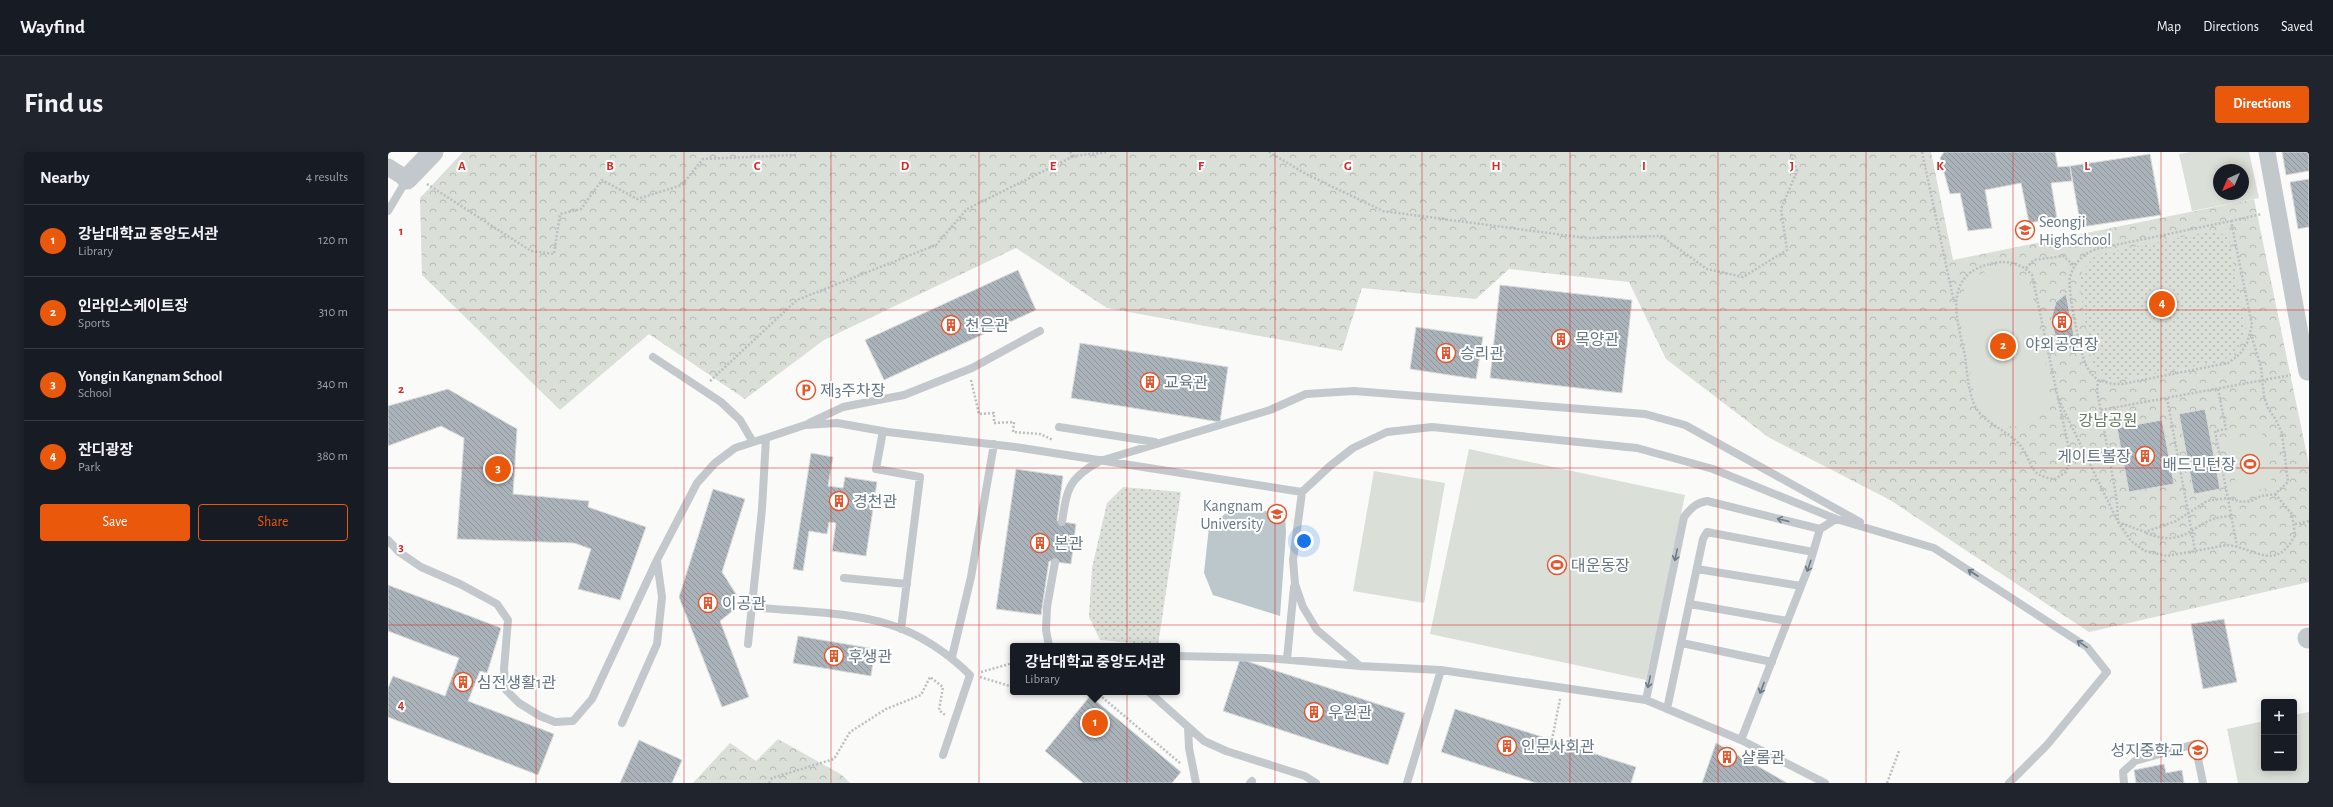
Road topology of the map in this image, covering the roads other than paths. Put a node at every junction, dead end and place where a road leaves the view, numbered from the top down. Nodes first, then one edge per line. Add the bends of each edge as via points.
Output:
1 (433, 152) edge
2 (2267, 152) edge
3 (388, 167) edge
4 (416, 181) junction
5 (388, 211) edge
6 (1040, 331) dead end
7 (654, 357) dead end
8 (2308, 376) edge
9 (805, 425) junction
10 (1059, 427) dead end
11 (883, 432) junction
12 (766, 438) junction
13 (753, 442) junction
14 (1158, 442) junction
15 (994, 444) junction
16 (1100, 461) junction
17 (1302, 492) junction
18 (1836, 520) junction
19 (1062, 522) dead end
20 (1869, 527) junction
21 (1820, 529) junction
22 (388, 540) edge
23 (1813, 552) junction
24 (657, 560) junction
25 (1055, 562) dead end
26 (1697, 569) junction
27 (844, 578) dead end
28 (907, 584) junction
29 (1295, 584) junction
30 (1801, 586) junction
31 (1690, 604) junction
32 (752, 607) junction
33 (1788, 621) junction
34 (901, 629) junction
35 (1048, 643) edge
36 (1682, 643) junction
37 (748, 644) dead end
38 (1180, 656) edge
39 (952, 657) junction
40 (1287, 660) junction
41 (1772, 662) junction
42 (1360, 666) junction
43 (1441, 670) junction
44 (1152, 695) edge
45 (1646, 700) junction
46 (1667, 709) junction
47 (622, 723) dead end
48 (1188, 727) junction
49 (1741, 740) junction
50 (943, 755) dead end
51 (1196, 779) edge
52 (1316, 783) edge
53 (1407, 783) edge
54 (1825, 783) edge
55 (2009, 783) edge
56 (2124, 783) edge
57 (2203, 783) edge

1 - 4 street
2 - 8 street
3 - 4 street
4 - 5 lane
6 - 9 lane via 968,370 904,396 843,407
7 - 13 lane via 721,402 740,420
9 - 11 lane via 837,423
9 - 12 lane
10 - 14 lane
11 - 15 lane
11 - 28 lane via 876,469 920,477
12 - 13 lane
12 - 32 lane
13 - 24 lane via 736,448 715,463 697,483
14 - 16 lane
14 - 20 lane via 1270,410 1306,394 1354,391 1645,414 1685,424
15 - 16 lane
15 - 39 lane via 971,577
16 - 17 lane
16 - 19 lane via 1081,472 1070,486
17 - 18 lane via 1353,448 1386,432 1432,427 1637,448 1714,469
17 - 29 lane via 1293,560
18 - 20 lane
18 - 21 lane
55 -> 20 lane via 2047,745 2108,672 2087,647 1934,548
21 - 23 lane
21 -> 45 lane via 1707,501 1699,502 1692,507 1684,517
22 - 24 lane via 399,552 421,567 497,604 508,620 504,669 506,690 519,703 555,722 573,721 592,699
23 - 26 lane via 1707,532 1703,539
23 -> 30 lane
24 - 47 lane via 662,597 657,644
25 - 35 lane via 1047,607
26 - 30 lane
26 - 31 lane
27 - 28 lane
28 - 34 lane
29 - 40 lane
29 - 42 lane via 1303,607 1317,630
30 - 33 lane
31 - 33 lane
31 - 36 lane
32 - 34 lane via 866,619
32 - 37 lane
33 - 41 lane
34 - 39 lane
36 - 41 lane
36 - 46 lane
38 - 40 lane
39 - 50 lane via 970,675
40 - 42 lane
41 -> 49 lane
42 - 43 lane
43 - 45 lane
43 - 53 lane
44 - 48 lane
45 - 46 lane
46 - 49 lane
48 - 51 lane via 1189,748
48 - 52 lane via 1204,741 1226,751 1305,776
49 - 54 lane
56 - 57 lane via 2123,772 2135,760 2195,744

